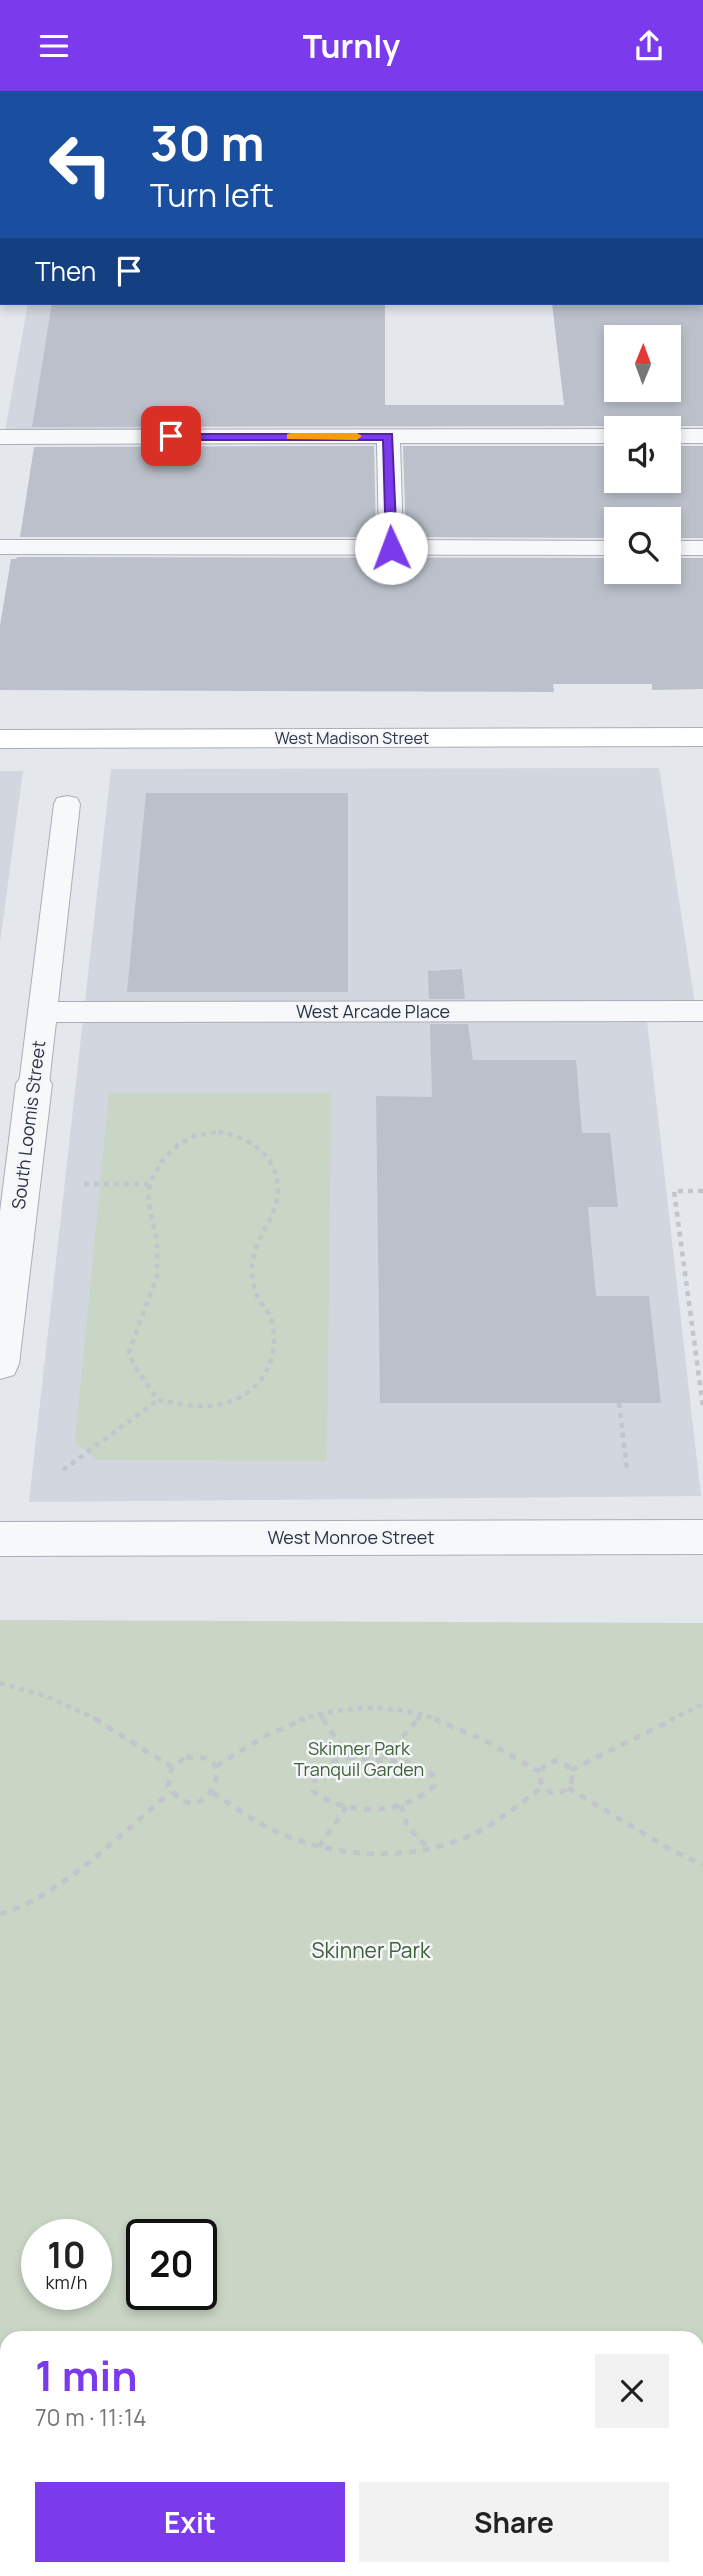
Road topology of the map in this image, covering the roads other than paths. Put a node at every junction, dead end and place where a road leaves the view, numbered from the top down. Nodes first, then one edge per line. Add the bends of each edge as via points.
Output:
1 (388, 436) junction
2 (604, 436) edge
3 (681, 436) edge
4 (703, 436) edge
5 (0, 437) edge
6 (0, 547) edge
7 (391, 548) junction
8 (604, 548) edge
9 (681, 548) edge
10 (703, 548) edge
11 (703, 737) edge
12 (0, 739) edge
13 (67, 804) dead end
14 (703, 1011) edge
15 (43, 1012) junction
16 (34, 1084) joint
17 (11, 1183) edge
18 (0, 1364) edge
19 (703, 1537) edge
20 (0, 1539) edge

1 - 2 lane
1 - 5 lane
1 - 7 lane
3 - 4 lane
6 - 7 lane
7 - 8 lane
9 - 10 lane
11 - 12 main road, West Madison Street
13 - 15 lane, South Loomis Street
14 - 15 lane, West Arcade Place
15 - 16 lane, South Loomis Street
16 - 17 street, South Loomis Street
17 - 18 street, South Loomis Street
19 - 20 street, West Monroe Street

